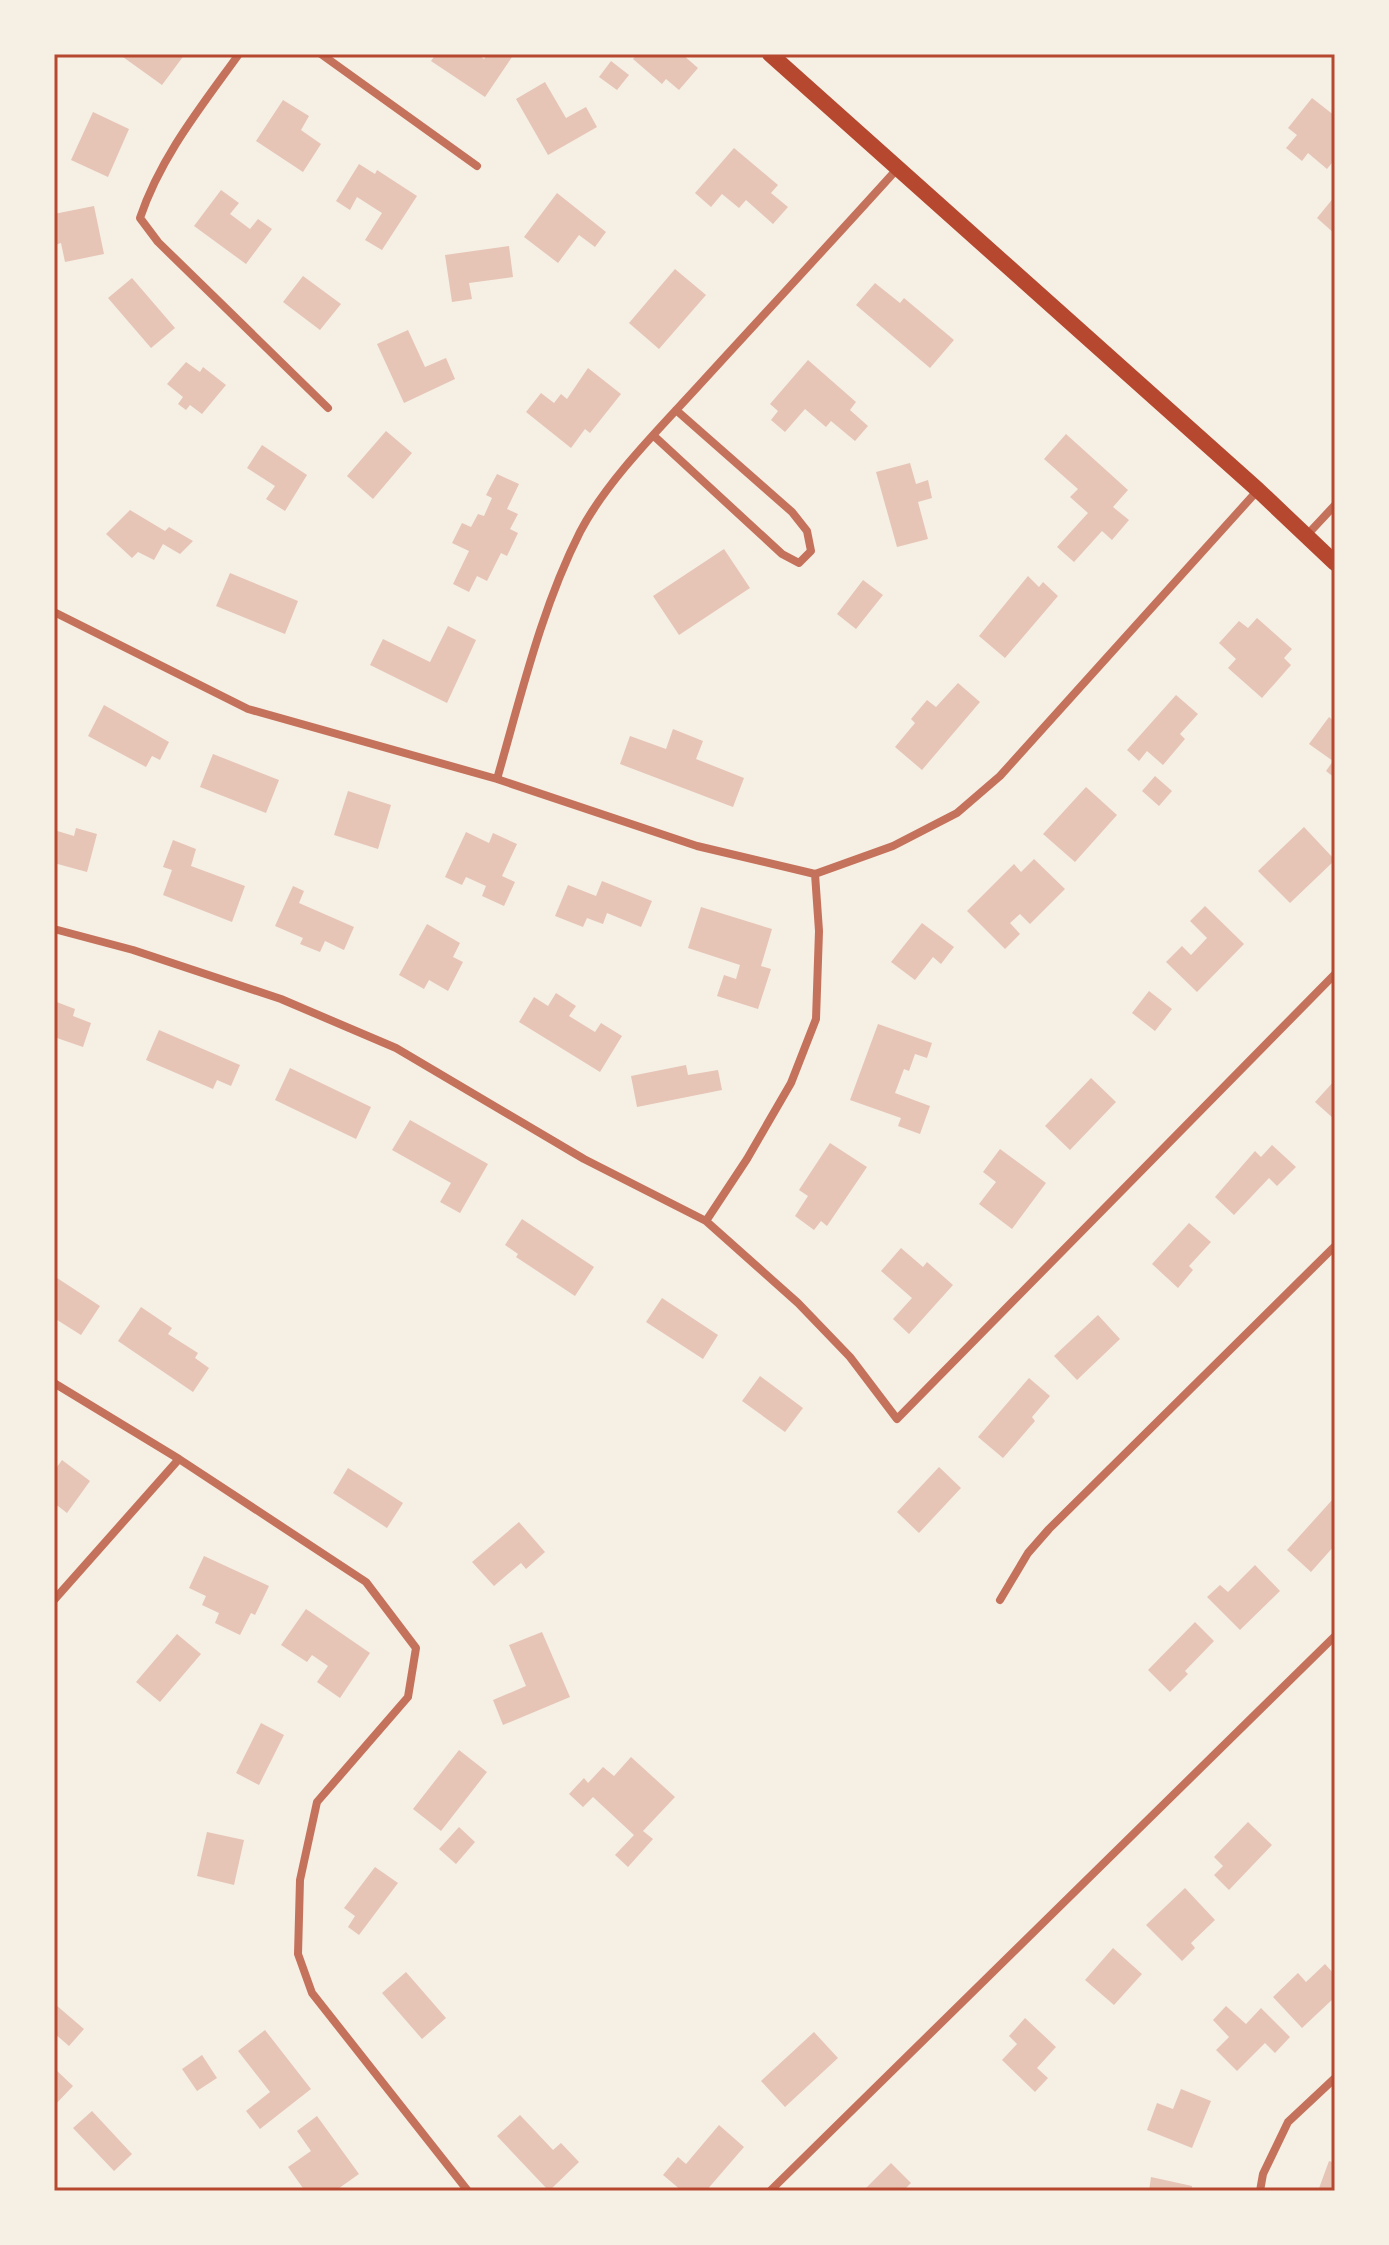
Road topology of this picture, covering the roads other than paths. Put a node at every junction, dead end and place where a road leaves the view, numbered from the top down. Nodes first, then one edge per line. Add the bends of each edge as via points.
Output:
1 (239, 54) edge
2 (321, 54) edge
3 (770, 54) edge
4 (477, 166) dead end
5 (898, 168) junction
6 (328, 408) dead end
7 (676, 410) junction
8 (654, 436) junction
9 (1258, 490) junction
10 (1335, 505) edge
11 (1306, 536) junction
12 (1335, 563) edge
13 (54, 612) edge
14 (497, 779) junction
15 (815, 874) junction
16 (54, 929) edge
17 (1335, 974) edge
18 (706, 1221) junction
19 (1335, 1246) edge
20 (54, 1383) edge
21 (179, 1459) junction
22 (54, 1600) edge
23 (1000, 1600) dead end
24 (1335, 1636) edge
25 (1335, 2078) edge
26 (468, 2191) edge
27 (770, 2191) edge
28 (1260, 2191) edge

1 - 6 street via 177,140 151,185 140,218 158,242
2 - 4 street
3 - 5 main road
5 - 7 street
5 - 9 main road
7 - 8 street
7 - 8 street via 792,512 807,531 811,551 799,563 782,554
8 - 14 street via 581,530 534,650
9 - 11 main road
9 - 15 street via 1000,776 957,813 893,846
10 - 11 street
11 - 12 main road
13 - 14 street via 248,709
14 - 15 street via 697,846
15 - 18 street via 816,1019 791,1083
16 - 18 street via 281,999 396,1048 584,1159
17 - 18 street via 897,1419 840,1346
19 - 23 street via 1049,1529
20 - 21 street
21 - 22 street
21 - 26 street via 366,1582 416,1648 408,1697 317,1802 300,1880 298,1954 312,1993
24 - 27 street
25 - 28 street via 1288,2122

